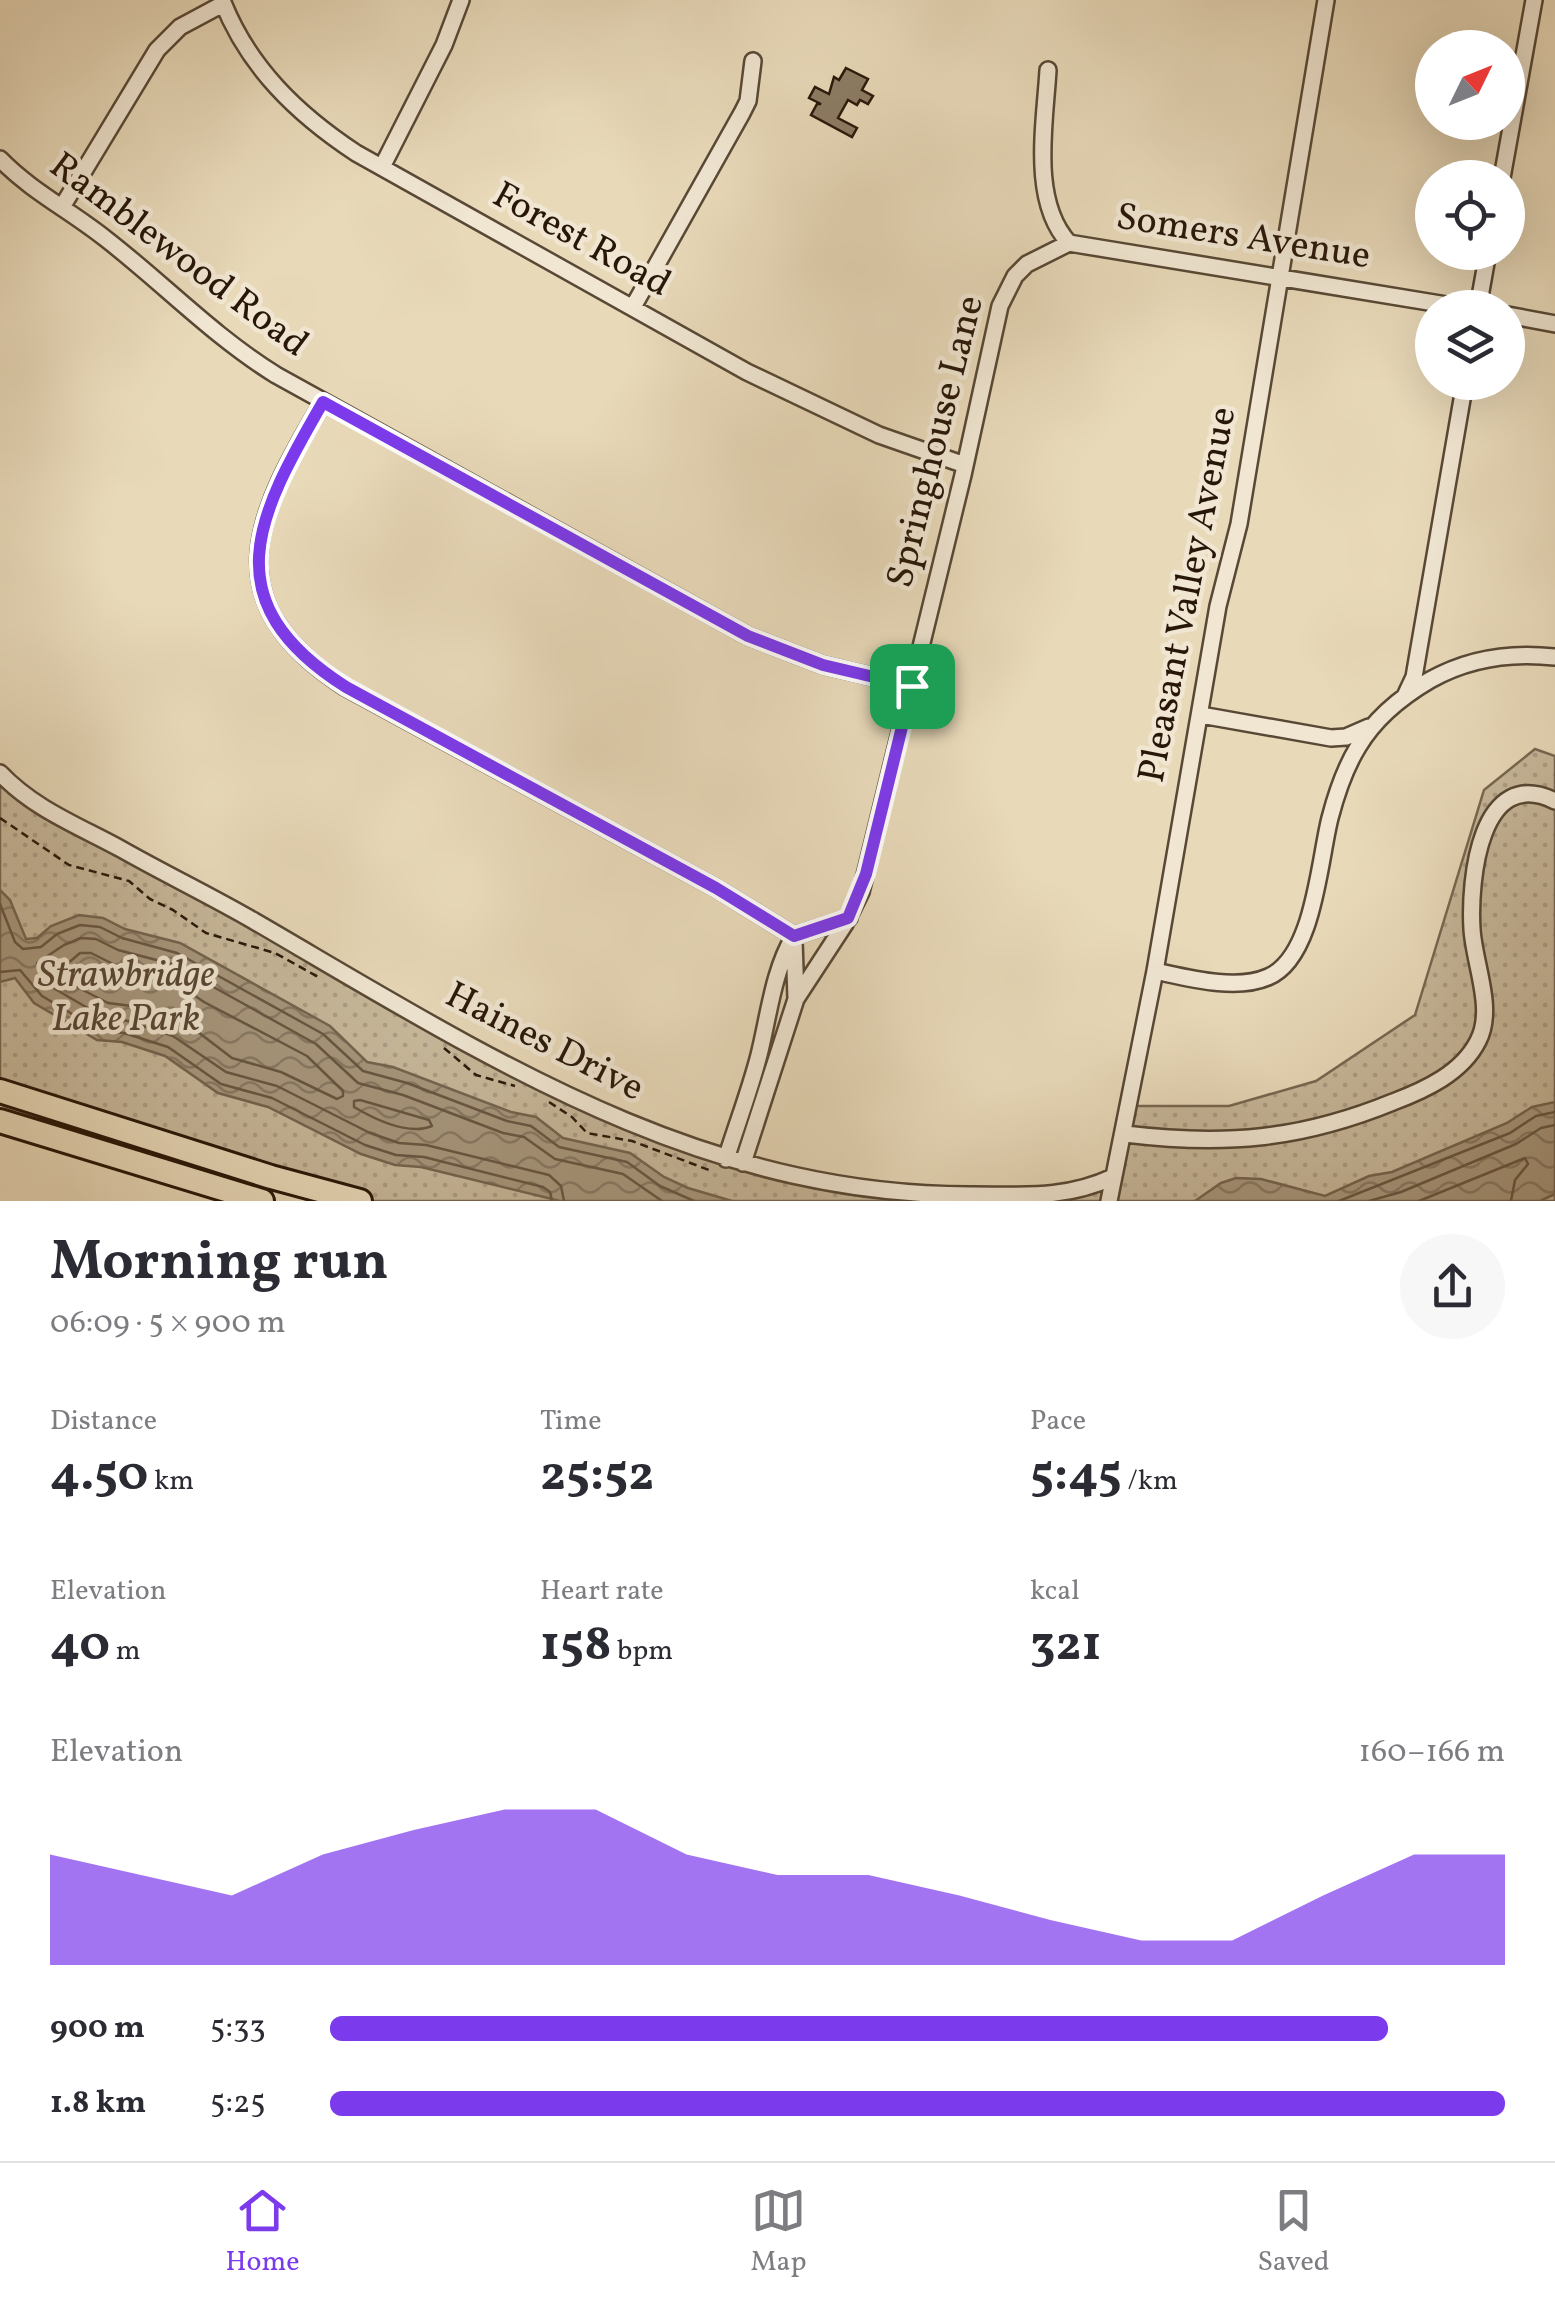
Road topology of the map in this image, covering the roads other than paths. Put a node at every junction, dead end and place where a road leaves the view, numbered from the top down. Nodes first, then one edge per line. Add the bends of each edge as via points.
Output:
1 (462, 0) edge
2 (1326, 0) edge
3 (1534, 0) edge
4 (223, 2) edge
5 (753, 62) dead end
6 (1048, 70) dead end
7 (0, 159) edge
8 (1505, 160) edge
9 (382, 167) junction
10 (62, 207) junction
11 (1069, 243) junction
12 (1278, 278) junction
13 (1415, 300) edge
14 (633, 307) junction
15 (1525, 318) edge
16 (1555, 324) edge
17 (1462, 400) edge
18 (323, 402) junction
19 (964, 465) junction
20 (1555, 657) edge
21 (912, 686) junction
22 (1406, 694) junction
23 (1201, 714) junction
24 (1373, 726) junction
25 (0, 773) edge
26 (1555, 802) edge
27 (848, 918) junction
28 (794, 936) junction
29 (1155, 971) junction
30 (796, 1000) junction
31 (0, 1091) edge
32 (0, 1121) edge
33 (1124, 1134) junction
34 (728, 1159) junction
35 (1113, 1176) junction
36 (262, 1201) edge
37 (360, 1201) edge
38 (1109, 1201) edge

1 - 9 street
2 - 12 street, Pleasant Valley Avenue
3 - 8 street
4 - 9 street, Forest Road via 276,88 334,139
4 - 10 street via 180,26 156,50
5 - 14 street via 742,114
6 - 11 street via 1046,188 1054,222
7 - 10 street, Ramblewood Road
9 - 14 street, Forest Road
10 - 18 street, Ramblewood Road via 220,337
11 - 12 street, Somers Avenue
11 - 19 street, Springhouse Lane via 1026,264 1006,290
12 - 13 street, Somers Avenue
12 - 23 street, Pleasant Valley Avenue
14 - 19 street, Forest Road via 839,417
15 - 16 street
17 - 22 street
18 - 21 street, Ramblewood Road via 748,636 823,665
18 - 28 street via 282,476 260,537 262,588 298,653 346,687
19 - 21 street, Springhouse Lane
20 - 22 street via 1479,660
21 - 27 street, Springhouse Lane via 866,874
22 - 24 street
23 - 24 street via 1331,738
23 - 29 street, Pleasant Valley Avenue
24 - 29 street via 1337,795 1292,957 1252,981
25 - 34 street, Haines Drive via 68,823 521,1074
26 - 33 street via 1514,794 1489,820 1471,915 1485,1019 1470,1055 1450,1072 1408,1097 1305,1132 1189,1142
27 - 28 street
27 - 30 street, Springhouse Lane
28 - 30 street, Springhouse Lane
28 - 34 street
29 - 33 street, Pleasant Valley Avenue
30 - 34 street, Springhouse Lane
31 - 37 highway
32 - 36 highway
33 - 35 street, Pleasant Valley Avenue
34 - 35 street, Haines Drive via 817,1183 910,1195 1049,1196
35 - 38 street, Pleasant Valley Avenue

